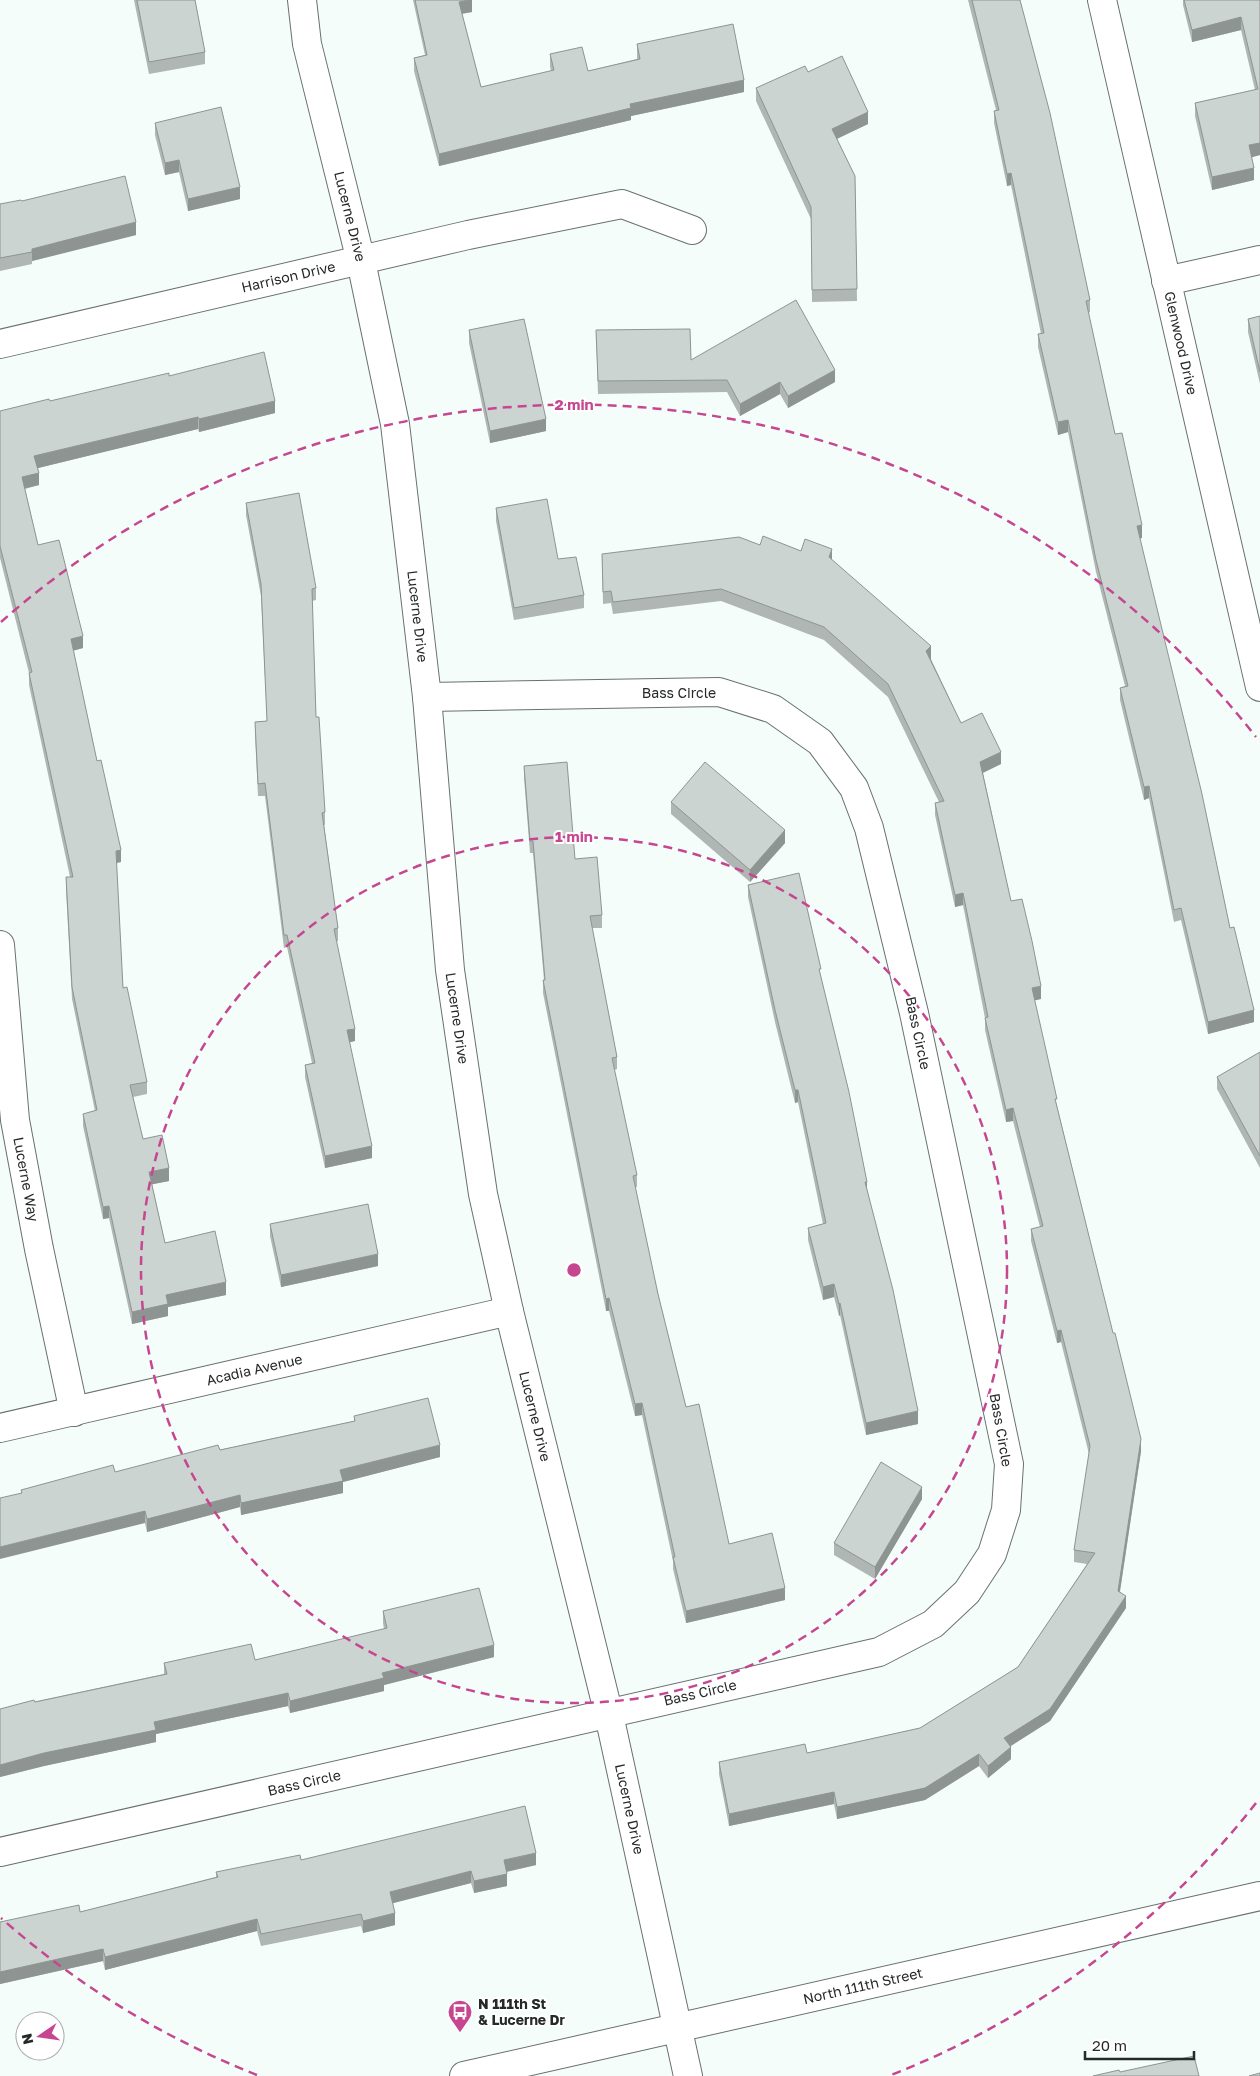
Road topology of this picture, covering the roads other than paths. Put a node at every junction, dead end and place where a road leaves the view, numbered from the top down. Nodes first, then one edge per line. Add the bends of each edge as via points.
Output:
1 (302, 0) edge
2 (1102, 0) edge
3 (692, 230) dead end
4 (1260, 260) edge
5 (360, 261) junction
6 (1166, 281) junction
7 (0, 344) edge
8 (1260, 687) edge
9 (427, 697) junction
10 (0, 945) edge
11 (509, 1311) junction
12 (74, 1412) junction
13 (0, 1428) edge
14 (609, 1715) junction
15 (0, 1852) edge
16 (1260, 1896) edge
17 (676, 2027) junction
18 (464, 2076) edge
19 (688, 2076) edge

1 - 5 street, Lucerne Drive via 307,44
2 - 6 street, Glenwood Drive
3 - 5 street, Harrison Drive via 622,204
4 - 6 street
5 - 7 street, Harrison Drive
5 - 9 street, Lucerne Drive via 395,424
6 - 8 street, Glenwood Drive
9 - 11 street, Lucerne Drive via 450,970 483,1194
9 - 14 street, Bass Circle via 719,692 773,709 820,742 854,788 869,828 914,1013 1009,1464 1006,1510 992,1554 967,1592 934,1624 879,1652
10 - 12 street, Lucerne Way via 15,1120
11 - 12 street, Acadia Avenue
11 - 14 street, Lucerne Drive
12 - 13 street, Acadia Avenue
14 - 15 street, Bass Circle
14 - 17 street, Lucerne Drive
16 - 17 street, North 111th Street
17 - 18 street, North 111th Street
17 - 19 street, Lucerne Drive

